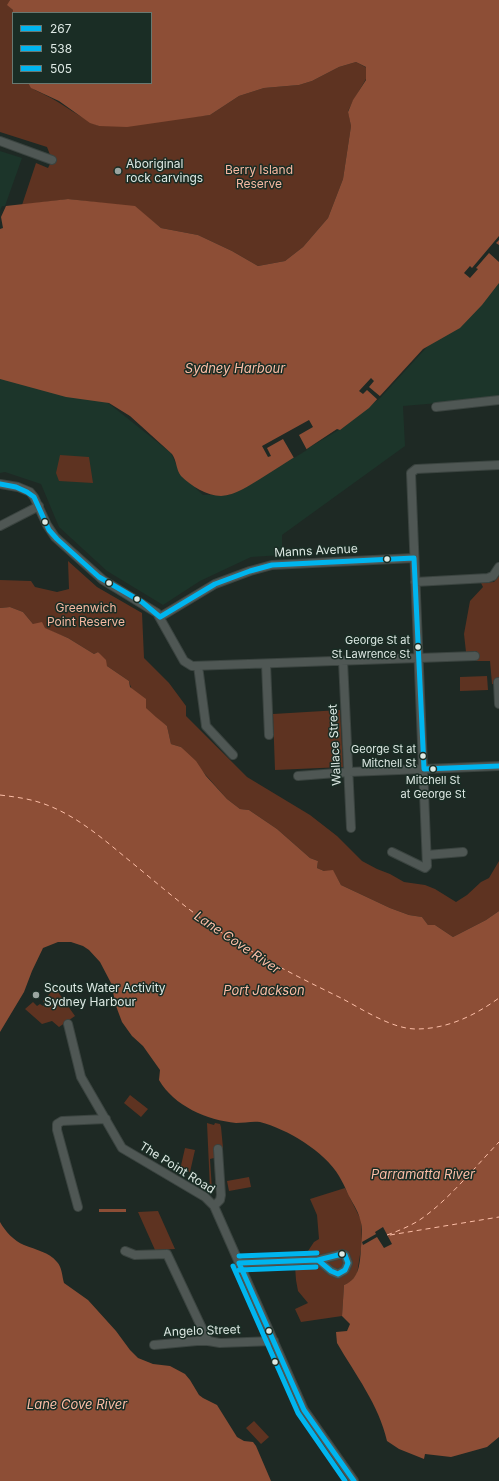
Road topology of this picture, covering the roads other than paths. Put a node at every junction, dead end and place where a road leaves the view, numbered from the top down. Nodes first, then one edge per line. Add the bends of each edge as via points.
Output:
1 (0, 141) edge
2 (52, 160) dead end
3 (499, 400) edge
4 (436, 407) dead end
5 (499, 465) edge
6 (0, 484) edge
7 (39, 506) junction
8 (0, 526) edge
9 (414, 558) junction
10 (499, 567) edge
11 (415, 582) junction
12 (160, 618) junction
13 (475, 656) dead end
14 (418, 658) junction
15 (343, 661) junction
16 (266, 664) junction
17 (198, 666) junction
18 (498, 682) dead end
19 (499, 704) edge
20 (270, 735) dead end
21 (233, 755) dead end
22 (499, 766) edge
23 (424, 769) junction
24 (348, 772) junction
25 (298, 776) dead end
26 (351, 828) dead end
27 (392, 852) dead end
28 (463, 852) dead end
29 (427, 854) junction
30 (68, 1024) dead end
31 (106, 1119) junction
32 (218, 1149) dead end
33 (214, 1206) junction
34 (78, 1207) dead end
35 (125, 1251) dead end
36 (318, 1260) dead end
37 (239, 1263) junction
38 (208, 1341) junction
39 (274, 1341) junction
40 (154, 1345) dead end
41 (354, 1481) edge

1 - 2 street
3 - 4 street
5 - 9 street via 416,469 411,472
6 - 7 street via 30,492
7 - 8 street
7 - 12 street via 47,526 55,537 103,580 152,610
9 - 11 street
9 - 12 street, Manns Avenue via 272,565 215,584
10 - 11 street via 493,576 488,578
11 - 14 street
12 - 17 street via 184,661 192,666
13 - 14 street
14 - 15 street
14 - 23 street
15 - 16 street
15 - 24 street, Wallace Street
16 - 17 street
16 - 20 street
17 - 21 street via 206,726
18 - 19 street
22 - 23 street
23 - 24 street
23 - 29 street
24 - 25 street
24 - 26 street, Wallace Street
27 - 29 street via 425,868
28 - 29 street
30 - 31 street, The Point Road via 81,1077
31 - 33 street, The Point Road via 122,1148 205,1197
31 - 34 street via 62,1121 58,1124 57,1130
32 - 33 street via 221,1195
33 - 37 street, The Point Road
35 - 38 street via 135,1254 167,1254
36 - 37 street
37 - 39 street, The Point Road
38 - 39 street, Angelo Street
38 - 40 street, Angelo Street
39 - 41 street, The Point Road via 304,1410

